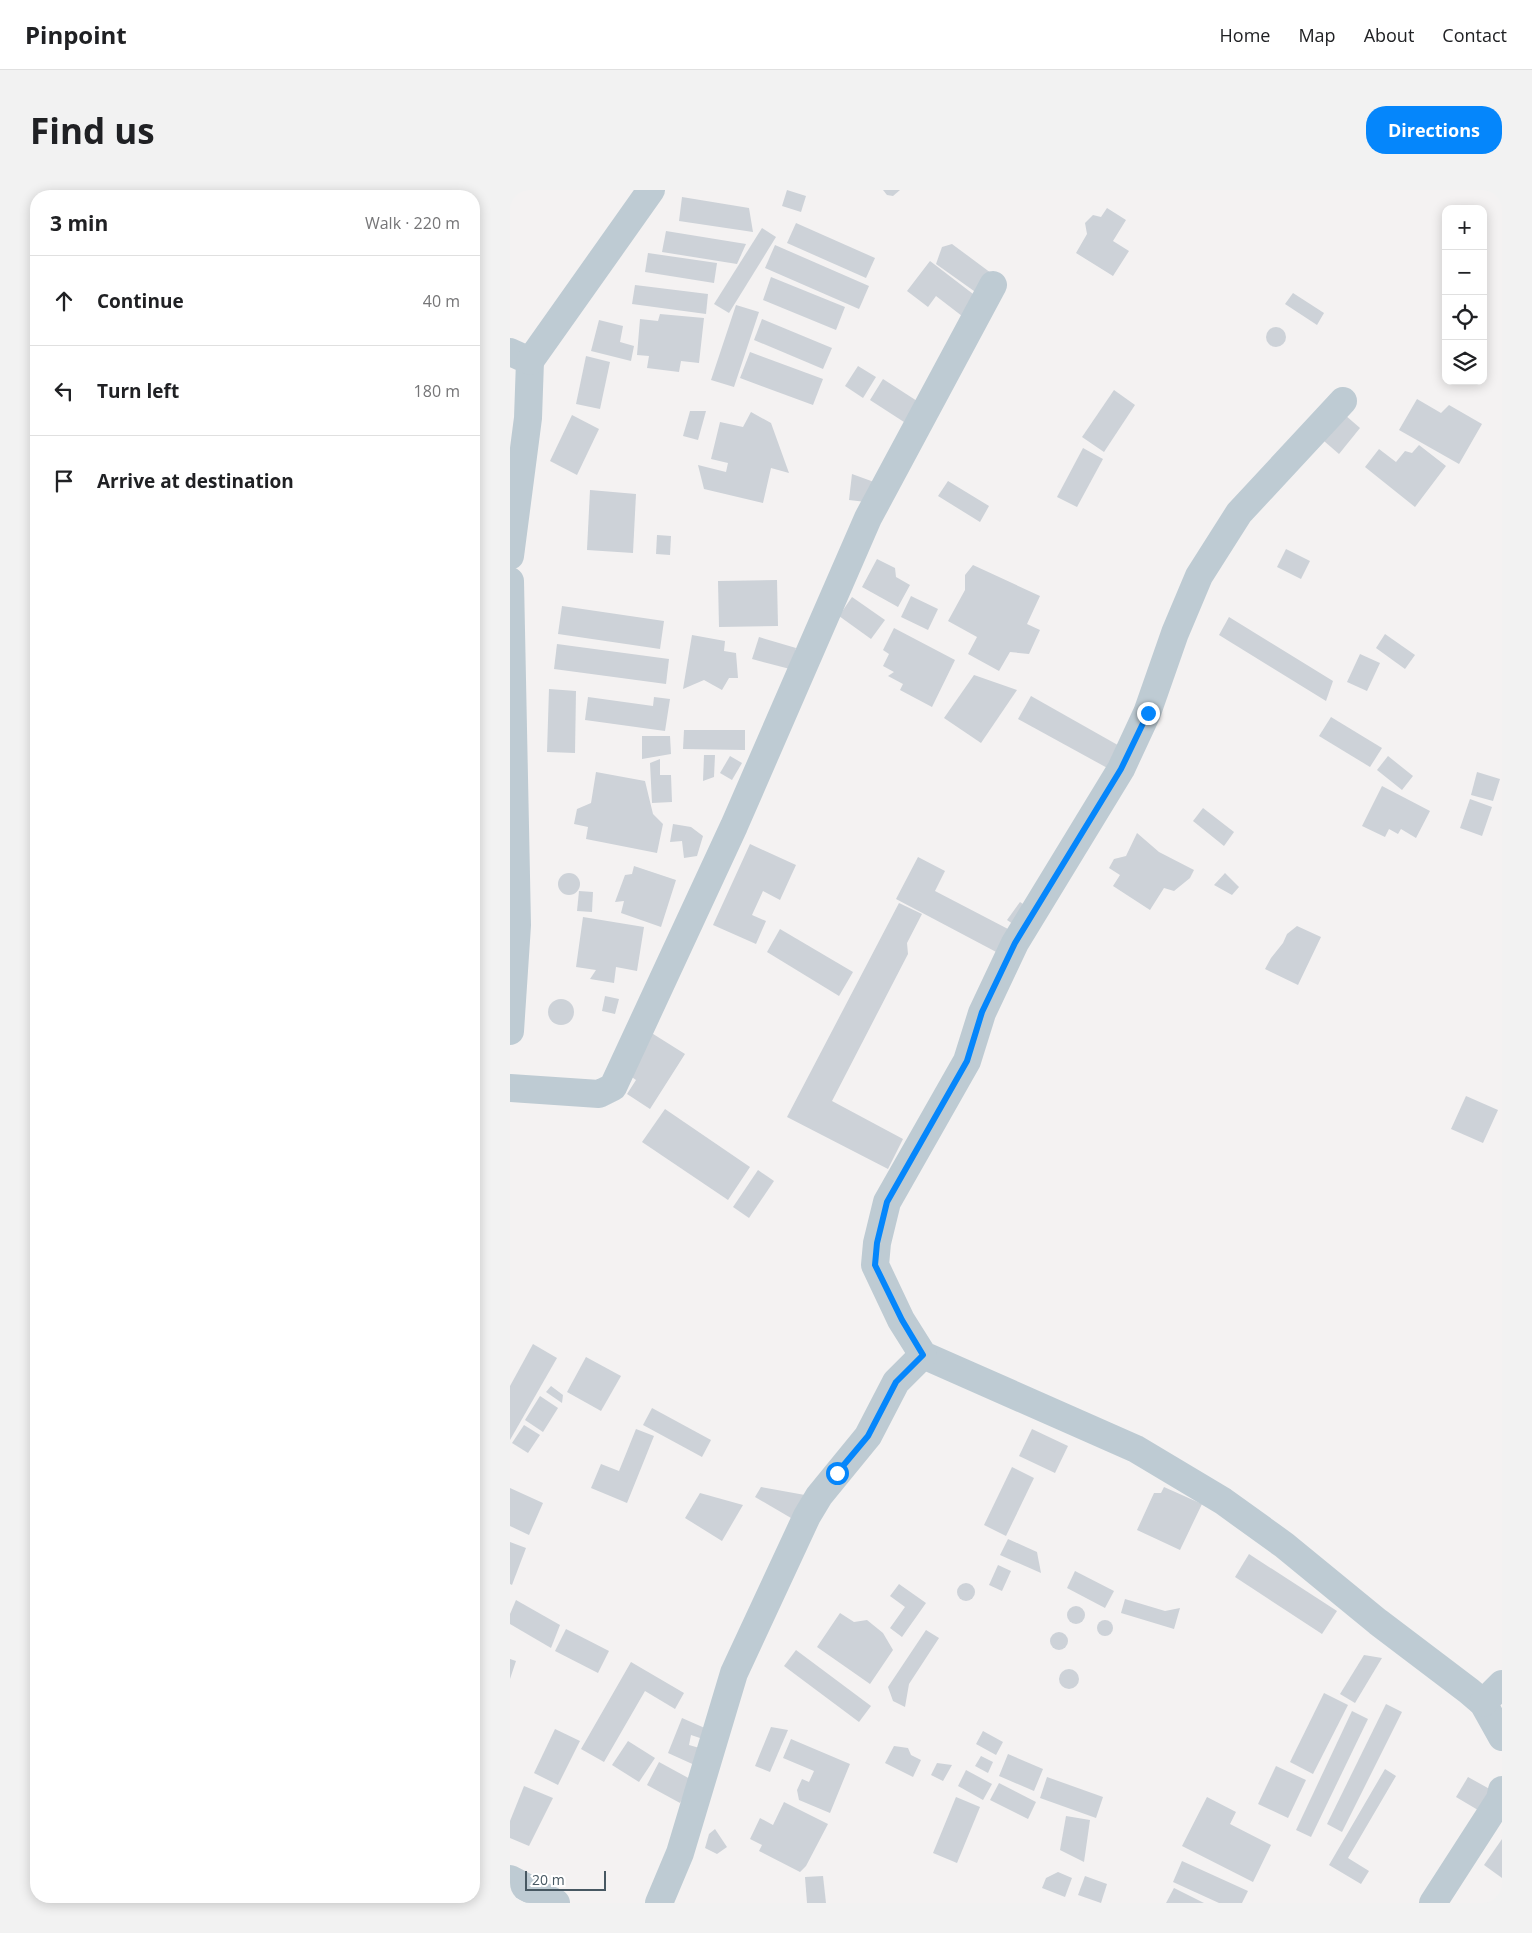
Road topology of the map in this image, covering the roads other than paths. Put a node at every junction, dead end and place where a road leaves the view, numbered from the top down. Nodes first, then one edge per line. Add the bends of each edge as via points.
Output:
1 (651, 190) edge
2 (993, 285) dead end
3 (520, 357) edge
4 (1343, 400) dead end
5 (510, 556) edge
6 (510, 581) edge
7 (511, 640) edge
8 (510, 1031) edge
9 (510, 1088) edge
10 (923, 1355) junction
11 (1502, 1684) edge
12 (1483, 1703) junction
13 (1502, 1737) edge
14 (1502, 1790) edge
15 (510, 1879) edge
16 (556, 1903) edge
17 (659, 1903) edge
18 (1433, 1903) edge

1 - 3 street
2 - 9 street via 868,518 734,826 614,1087 599,1094
3 - 5 street via 528,418
4 - 10 street via 1239,513 1199,576 1175,633 1148,713 1121,769 1015,943 982,1012 967,1061 887,1202 875,1265
6 - 7 street
7 - 8 street via 517,925
10 - 12 street via 1136,1449 1223,1501 1284,1545
10 - 17 street via 896,1382 868,1436 819,1496 807,1516 734,1673 680,1853
11 - 12 street
12 - 13 street
14 - 18 street via 1500,1799
15 - 16 street

